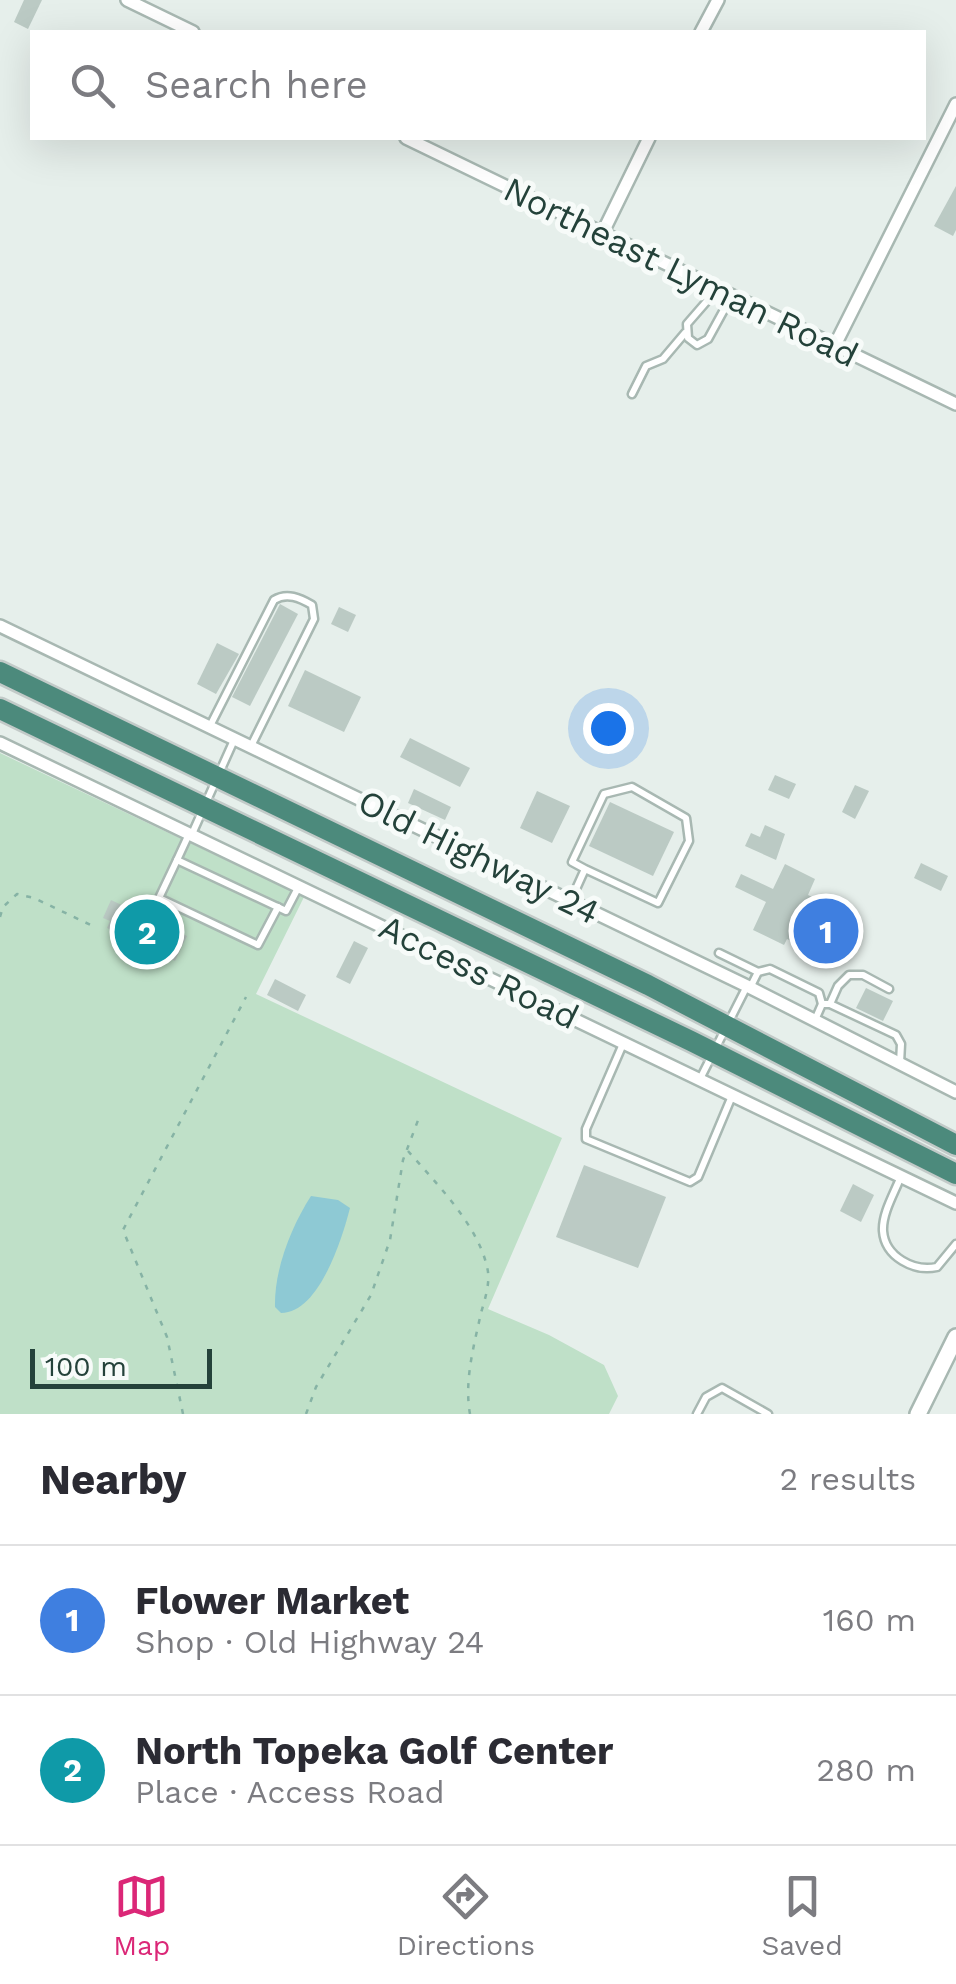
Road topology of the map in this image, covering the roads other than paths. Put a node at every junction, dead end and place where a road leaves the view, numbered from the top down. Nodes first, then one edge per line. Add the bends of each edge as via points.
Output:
1 (126, 0) edge
2 (718, 0) edge
3 (188, 30) edge
4 (703, 30) edge
5 (956, 104) edge
6 (410, 140) edge
7 (648, 140) edge
8 (602, 234) junction
9 (712, 288) junction
10 (731, 297) junction
11 (686, 332) junction
12 (834, 347) junction
13 (632, 394) dead end
14 (956, 404) edge
15 (0, 626) edge
16 (0, 672) edge
17 (0, 708) edge
18 (210, 726) junction
19 (235, 738) junction
20 (0, 743) edge
21 (251, 746) junction
22 (218, 776) junction
23 (204, 806) junction
24 (190, 834) junction
25 (177, 860) junction
26 (585, 869) junction
27 (300, 885) junction
28 (570, 901) junction
29 (278, 907) junction
30 (719, 954) dead end
31 (737, 962) junction
32 (758, 972) junction
33 (730, 978) junction
34 (748, 987) junction
35 (888, 989) dead end
36 (826, 1004) junction
37 (814, 1021) junction
38 (727, 1024) junction
39 (624, 1042) junction
40 (714, 1052) junction
41 (900, 1064) junction
42 (700, 1079) junction
43 (956, 1092) edge
44 (732, 1095) junction
45 (956, 1145) edge
46 (956, 1174) edge
47 (901, 1176) junction
48 (956, 1203) edge
49 (956, 1244) edge
50 (956, 1337) edge
51 (698, 1414) edge
52 (768, 1414) edge
53 (918, 1414) edge

1 - 3 street
2 - 4 street
5 - 12 street
6 - 8 street, Northeast Lyman Road
7 - 8 street
8 - 9 street, Northeast Lyman Road
9 - 10 street, Northeast Lyman Road
9 - 11 lane
10 - 11 lane via 703,344
10 - 12 street, Northeast Lyman Road
11 - 13 lane via 663,359 646,366
12 - 14 street, Northeast Lyman Road
15 - 18 street, Old Highway 24
16 - 22 highway
17 - 23 highway
18 - 19 street, Old Highway 24
18 - 21 lane via 274,600 298,598 312,605 314,619
19 - 21 street, Old Highway 24
19 - 22 lane
20 - 24 street, Access Road
21 - 28 street, Old Highway 24
22 - 23 lane
22 - 38 highway
23 - 24 lane
23 - 40 highway
24 - 25 lane
24 - 27 street, Access Road
25 - 29 lane
25 - 29 lane via 159,898 242,938 258,945
26 - 26 lane via 658,903 690,841 686,818 632,787 604,794 572,862
26 - 28 lane
27 - 29 lane via 286,911
27 - 39 street, Access Road
28 - 33 street, Old Highway 24
30 - 31 lane
31 - 32 lane
31 - 33 lane
32 - 34 lane
32 - 36 lane via 770,969 819,993
33 - 34 street, Old Highway 24
34 - 37 street, Old Highway 24
34 - 38 lane
35 - 36 lane via 863,974 849,975
36 - 37 lane
36 - 41 lane via 896,1035
37 - 41 street, Old Highway 24
38 - 40 lane
38 - 45 highway
39 - 42 street, Access Road
39 - 44 lane via 586,1139 690,1182
40 - 42 lane
40 - 46 highway
41 - 43 street, Old Highway 24
42 - 44 street, Access Road
44 - 47 street, Access Road
47 - 48 street, Access Road
47 - 49 lane via 883,1231 890,1249 922,1270 937,1267
50 - 53 street
51 - 52 lane via 706,1397 722,1388

